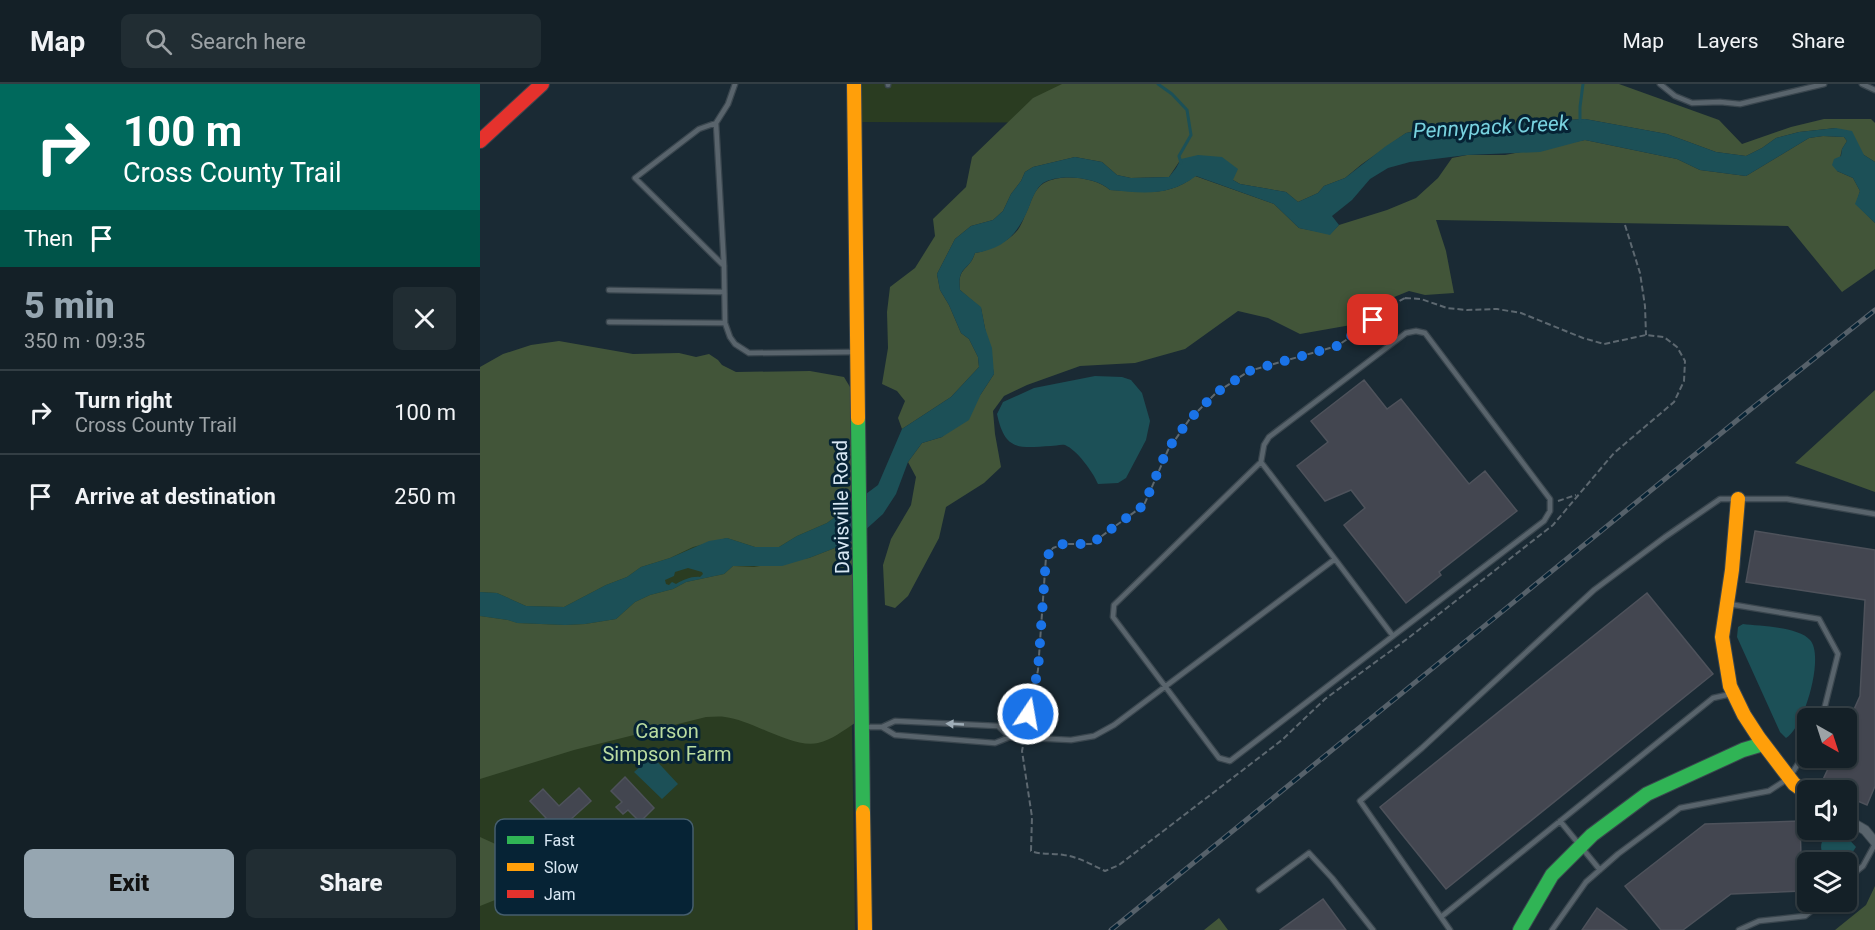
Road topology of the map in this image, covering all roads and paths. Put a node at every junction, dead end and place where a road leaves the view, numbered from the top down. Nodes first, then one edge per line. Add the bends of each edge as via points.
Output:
1 (542, 84) edge
2 (735, 84) edge
3 (854, 84) edge
4 (1660, 84) edge
5 (1824, 84) edge
6 (1862, 84) edge
7 (1875, 90) edge
8 (716, 123) junction
9 (480, 141) edge
10 (1625, 225) dead end
11 (724, 266) junction
12 (609, 290) dead end
13 (724, 292) junction
14 (609, 322) dead end
15 (725, 323) junction
16 (1646, 335) junction
17 (858, 352) junction
18 (1261, 462) junction
19 (1578, 495) junction
20 (1738, 499) junction
21 (1550, 503) junction
22 (1875, 514) edge
23 (1335, 559) junction
24 (1726, 603) junction
25 (1394, 636) junction
26 (1165, 687) junction
27 (1733, 693) junction
28 (1824, 708) edge
29 (863, 726) junction
30 (882, 727) junction
31 (1026, 728) dead end
32 (1010, 736) junction
33 (1763, 744) junction
34 (1022, 751) dead end
35 (1797, 765) edge
36 (1789, 778) junction
37 (1797, 786) edge
38 (1560, 821) junction
39 (1857, 825) edge
40 (1875, 843) edge
41 (1580, 847) junction
42 (1600, 870) junction
43 (1857, 871) edge
44 (1259, 890) dead end
45 (1810, 912) edge
46 (1441, 917) junction
47 (865, 930) edge
48 (1373, 930) edge
49 (1450, 930) edge
50 (1520, 930) edge
51 (1552, 930) edge
52 (1739, 930) edge

1 - 9 street
2 - 8 lane
3 - 17 street, Davisville Road
4 - 5 lane via 1692,103 1740,104
6 - 7 lane
8 - 11 lane
8 - 11 lane via 699,129 635,178
10 - 16 path via 1640,273
11 - 13 lane
12 - 13 lane
13 - 15 lane
14 - 15 lane
15 - 17 lane via 735,344 749,353
16 - 19 path via 1664,337 1677,347 1685,361 1684,381 1674,402 1614,453
16 - 31 path via 1604,344 1521,313 1447,308 1405,298 1337,346 1249,371 1216,393 1189,420 1167,450 1144,505 1091,544 1063,544 1053,548 1046,558 1038,670
17 - 29 street, Davisville Road
18 - 21 lane via 1269,437 1406,333 1416,331 1425,333
18 - 23 lane
18 - 26 lane via 1114,605 1113,617
19 - 21 path
19 - 34 path via 1553,525 1325,699 1282,740 1119,865 1105,871 1067,855 1031,851 1032,817
20 - 22 lane via 1787,499
20 - 24 street
20 - 46 lane via 1720,499 1594,590 1360,801
21 - 25 lane via 1544,521
23 - 25 lane
23 - 26 lane
24 - 27 street via 1722,637
24 - 28 lane via 1819,618 1838,654
25 - 26 lane via 1230,761 1219,758
26 - 32 lane via 1094,736 1071,740
27 - 33 street
27 - 38 lane via 1713,698
29 - 30 lane
29 - 47 street, Davisville Road
30 - 32 lane via 895,735 995,743
32 -> 30 lane via 998,726 895,721
33 - 36 street
33 - 41 street via 1647,794
35 - 36 lane
36 - 37 street
36 - 42 lane via 1769,791 1680,808
38 - 41 lane
38 - 46 lane
39 - 40 street
40 - 43 lane
41 - 42 lane
41 - 50 street via 1552,875
42 - 51 lane via 1586,882
44 - 48 lane via 1309,854
45 - 52 lane via 1805,916 1759,921
46 - 49 lane

